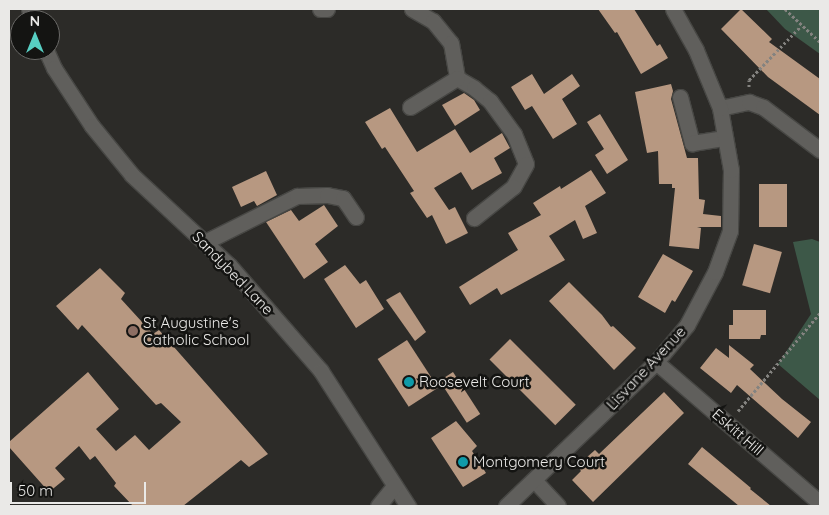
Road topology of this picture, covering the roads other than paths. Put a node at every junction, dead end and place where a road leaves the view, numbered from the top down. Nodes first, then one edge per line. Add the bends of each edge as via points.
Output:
1 (320, 9) edge
2 (327, 9) edge
3 (412, 9) edge
4 (673, 9) edge
5 (50, 60) edge
6 (457, 78) junction
7 (680, 98) dead end
8 (410, 107) dead end
9 (720, 108) junction
10 (725, 138) junction
11 (820, 150) edge
12 (356, 218) dead end
13 (474, 218) dead end
14 (205, 242) junction
15 (656, 362) junction
16 (534, 480) junction
17 (394, 486) junction
18 (820, 503) edge
19 (378, 506) edge
20 (408, 506) edge
21 (506, 506) edge
22 (558, 506) edge

1 - 2 street
3 - 6 street via 433,21 451,43
4 - 9 street, Lisvane Avenue via 696,50
5 - 14 street, Sandybed Lane via 92,126 132,175
6 - 8 street
6 - 13 street via 490,101 514,134 526,164 512,187
7 - 10 street via 692,143
9 - 10 street, Lisvane Avenue
9 - 11 street via 749,102 763,107
10 - 15 street, Lisvane Avenue via 732,170 730,231 715,272 687,325
12 - 14 street via 343,198 297,196
14 - 17 street, Sandybed Lane via 236,272 321,371
15 - 16 street, Lisvane Avenue
15 - 18 street, Eskitt Hill
16 - 21 street, Lisvane Avenue
16 - 22 street
17 - 19 street
17 - 20 street, Sandybed Lane

